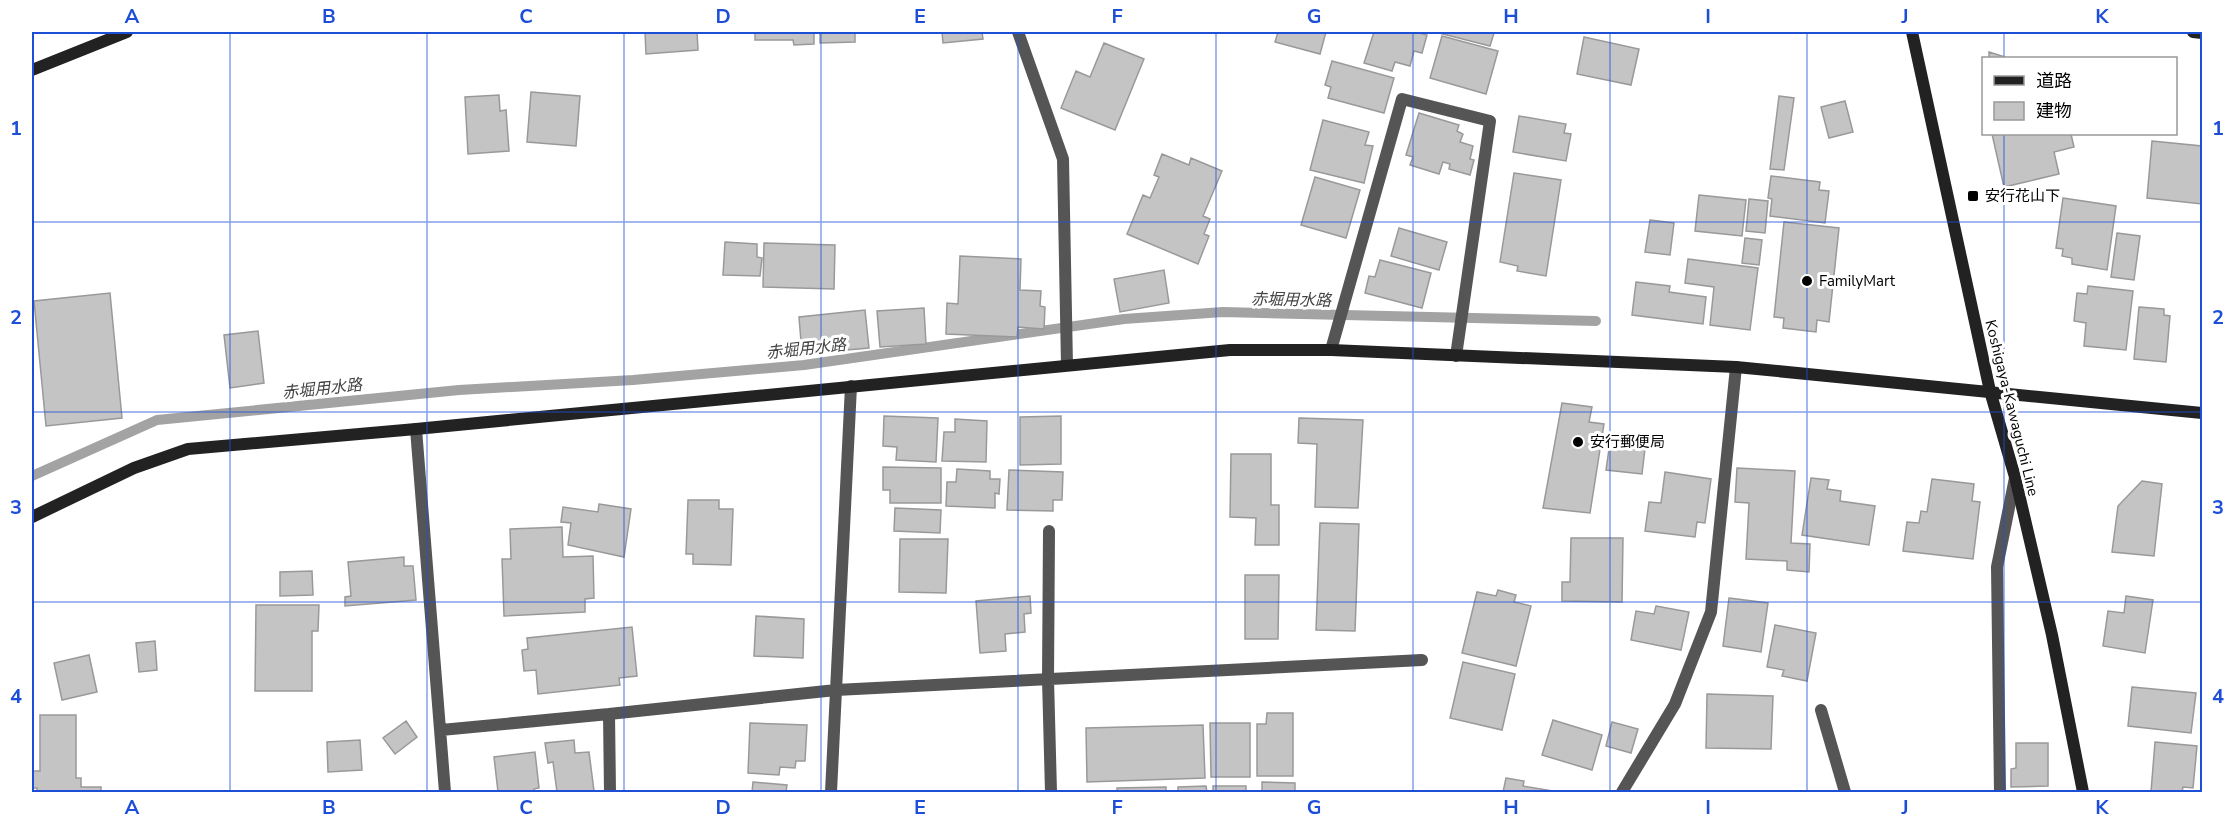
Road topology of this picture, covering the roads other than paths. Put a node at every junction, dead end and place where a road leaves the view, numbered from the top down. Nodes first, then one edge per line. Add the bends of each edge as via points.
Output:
1 (127, 32) edge
2 (1018, 32) edge
3 (1912, 32) edge
4 (2193, 32) edge
5 (2202, 33) edge
6 (32, 70) edge
7 (1331, 350) junction
8 (1456, 356) junction
9 (1067, 359) junction
10 (1736, 367) junction
11 (851, 386) junction
12 (1989, 392) junction
13 (2202, 413) edge
14 (416, 429) junction
15 (2015, 477) junction
16 (32, 517) edge
17 (1049, 531) dead end
18 (1422, 660) dead end
19 (1048, 679) junction
20 (836, 690) junction
21 (1821, 710) dead end
22 (609, 714) junction
23 (441, 730) junction
24 (445, 792) edge
25 (610, 792) edge
26 (831, 792) edge
27 (1051, 792) edge
28 (1622, 792) edge
29 (1845, 792) edge
30 (2000, 792) edge
31 (2083, 792) edge

1 - 6 street
2 - 9 street via 1063,159
3 - 12 street, Koshigaya-Kawaguchi Line
4 - 5 street
7 - 8 street
7 - 8 street via 1402,99 1490,121
7 - 9 street via 1230,350
8 - 10 street
9 - 11 street
10 - 12 street
10 - 28 street via 1711,612 1675,704
11 - 14 street
11 - 20 street
12 - 13 street
12 - 15 street, Koshigaya-Kawaguchi Line
14 - 16 street via 188,448 134,468
14 - 23 street
15 - 30 street via 1997,567
15 - 31 street, Koshigaya-Kawaguchi Line
17 - 19 street
18 - 19 street
19 - 20 street
19 - 27 street
20 - 22 street
20 - 26 street
21 - 29 street
22 - 23 street
22 - 25 street
23 - 24 street

